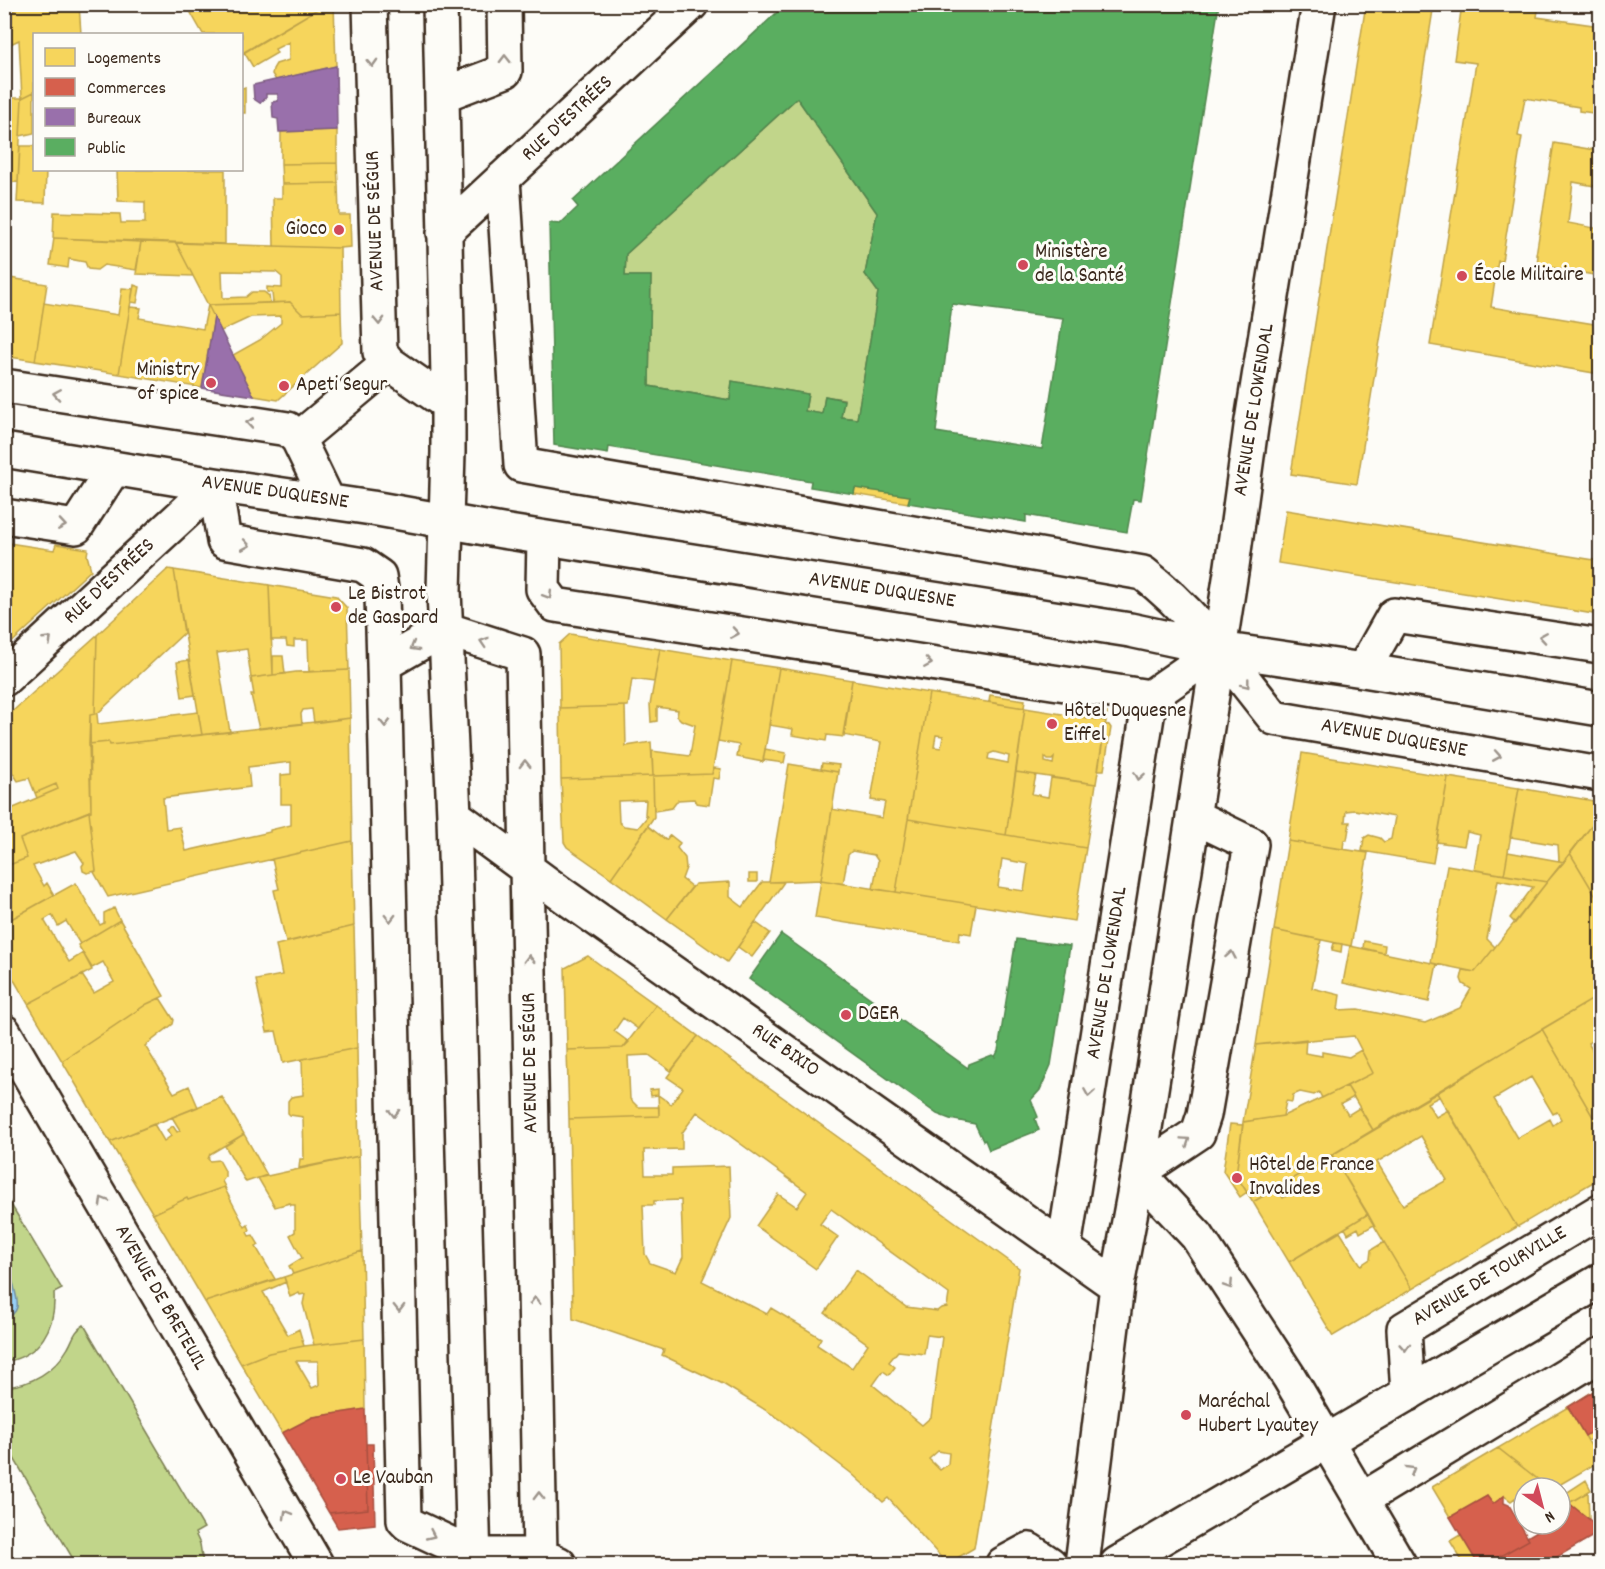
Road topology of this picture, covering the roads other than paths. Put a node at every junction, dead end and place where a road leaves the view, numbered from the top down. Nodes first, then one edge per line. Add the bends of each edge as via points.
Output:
1 (370, 4) edge
2 (440, 4) edge
3 (504, 4) edge
4 (691, 4) edge
5 (1319, 4) edge
6 (442, 95) junction
7 (503, 178) junction
8 (444, 233) junction
9 (389, 363) junction
10 (4, 386) edge
11 (448, 404) junction
12 (298, 440) junction
13 (4, 450) edge
14 (114, 468) junction
15 (215, 485) junction
16 (328, 501) junction
17 (4, 516) edge
18 (445, 521) junction
19 (544, 538) junction
20 (445, 629) junction
21 (1600, 646) edge
22 (1219, 649) junction
23 (384, 664) junction
24 (1363, 670) junction
25 (4, 679) edge
26 (1150, 698) junction
27 (1600, 709) edge
28 (1600, 774) edge
29 (454, 815) junction
30 (1193, 816) junction
31 (527, 868) junction
32 (4, 1032) edge
33 (1137, 1173) junction
34 (1600, 1211) edge
35 (1064, 1248) junction
36 (1600, 1281) edge
37 (1117, 1286) junction
38 (1600, 1355) edge
39 (1408, 1394) junction
40 (1327, 1442) junction
41 (1362, 1500) junction
42 (474, 1560) edge
43 (550, 1560) edge
44 (316, 1564) edge
45 (1003, 1564) edge
46 (1050, 1564) edge
47 (1082, 1564) edge
48 (1117, 1564) edge
49 (1399, 1564) edge

1 -> 9 street, AVENUE DE SÉGUR via 380,352
2 - 6 street
6 -> 3 street via 505,71
4 - 7 street, RUE D'ESTRÉES
5 - 22 street, AVENUE DE LOWENDAL
6 - 8 street
7 - 8 street, RUE D'ESTRÉES
7 - 22 street via 520,465 1143,573 1167,592
8 - 11 street
9 - 11 street
9 - 12 street
12 -> 10 street via 288,429
11 - 18 street
12 - 16 street
13 - 14 street, AVENUE DUQUESNE
14 - 15 street, AVENUE DUQUESNE
17 -> 14 street via 76,527
15 - 16 street, AVENUE DUQUESNE
15 -> 23 street via 224,541 363,565 379,576
25 -> 15 street, RUE D'ESTRÉES
16 - 18 street, AVENUE DUQUESNE
18 - 19 street, AVENUE DUQUESNE
18 - 20 street
19 - 22 street, AVENUE DUQUESNE via 1130,630
19 -> 26 street via 543,589 555,605
20 -> 23 street
20 - 29 street
31 -> 20 street, AVENUE DE SÉGUR via 523,654
21 -> 24 street via 1394,615
22 - 24 street, AVENUE DUQUESNE
22 - 26 street
22 -> 28 street, AVENUE DUQUESNE via 1274,718
22 - 30 street, AVENUE DE LOWENDAL
23 -> 42 street via 404,1520
24 - 27 street, AVENUE DUQUESNE
26 -> 35 street, AVENUE DE LOWENDAL
29 - 31 street, RUE BIXIO
29 - 42 street
30 - 33 street, AVENUE DE LOWENDAL
33 -> 30 street via 1198,1133 1251,844
31 - 35 street, RUE BIXIO
43 -> 31 street, AVENUE DE SÉGUR
44 -> 32 street, AVENUE DE BRETEUIL
33 - 37 street, AVENUE DE LOWENDAL
33 -> 40 street via 1197,1236
34 -> 39 street, AVENUE DE TOURVILLE via 1404,1329
35 - 37 street, RUE BIXIO
36 - 39 street
37 - 47 street, AVENUE DE LOWENDAL
41 -> 38 street
39 - 40 street
40 - 41 street
40 - 48 street
41 - 49 street
42 - 43 street
45 - 46 street via 1029,1550

